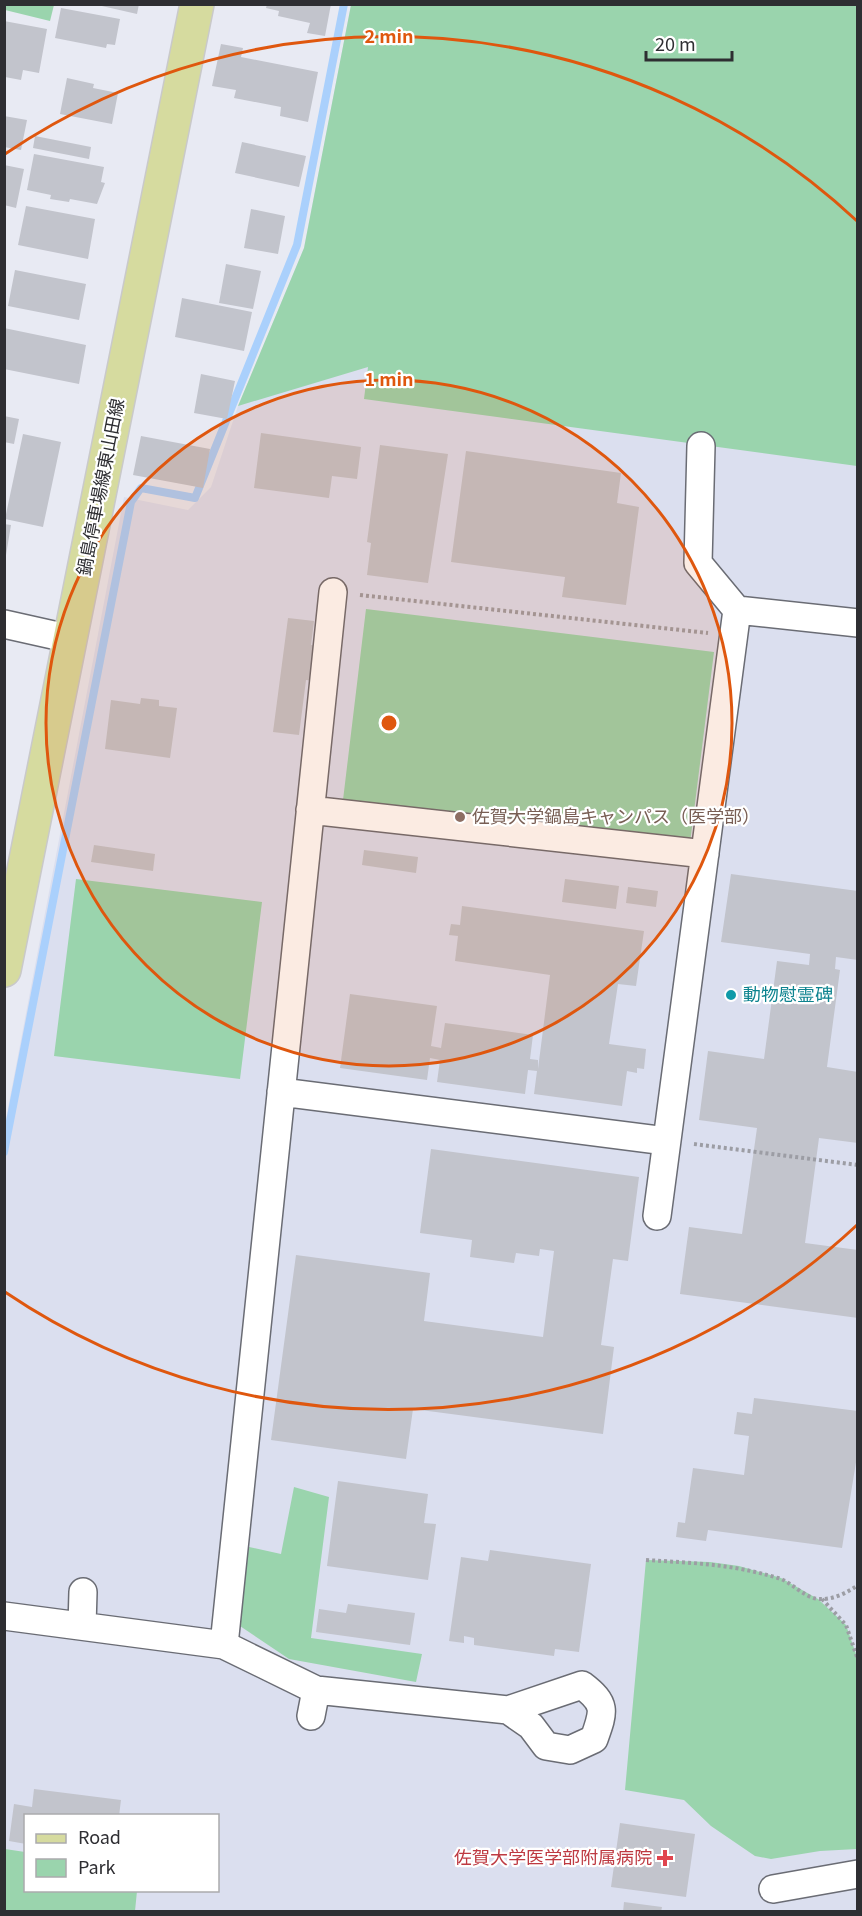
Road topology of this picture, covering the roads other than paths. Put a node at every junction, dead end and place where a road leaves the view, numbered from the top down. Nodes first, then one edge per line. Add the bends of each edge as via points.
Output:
1 (197, 4) edge
2 (701, 446) dead end
3 (333, 592) road end
4 (735, 623) junction
5 (858, 623) edge
6 (4, 624) edge
7 (71, 639) junction
8 (310, 810) junction
9 (705, 854) junction
10 (10, 907) edge
11 (4, 970) edge
12 (281, 1092) junction
13 (666, 1141) junction
14 (657, 1216) dead end
15 (83, 1592) dead end
16 (4, 1616) edge
17 (82, 1626) junction
18 (224, 1645) junction
19 (508, 1710) dead end
20 (858, 1874) edge
21 (772, 1889) dead end

1 - 7 main road, 鍋島停車場線東山田線
2 - 4 street via 698,563
3 - 8 street
4 - 5 street
4 - 9 street
6 - 7 street
7 - 10 main road, 鍋島停車場線東山田線
8 - 9 street
8 - 12 street
9 - 13 street
10 - 11 main road, 鍋島停車場線東山田線
12 - 13 street
12 - 18 street
13 - 14 street
15 - 17 street
16 - 17 street
17 - 18 street
18 - 19 street via 314,1703
20 - 21 street

